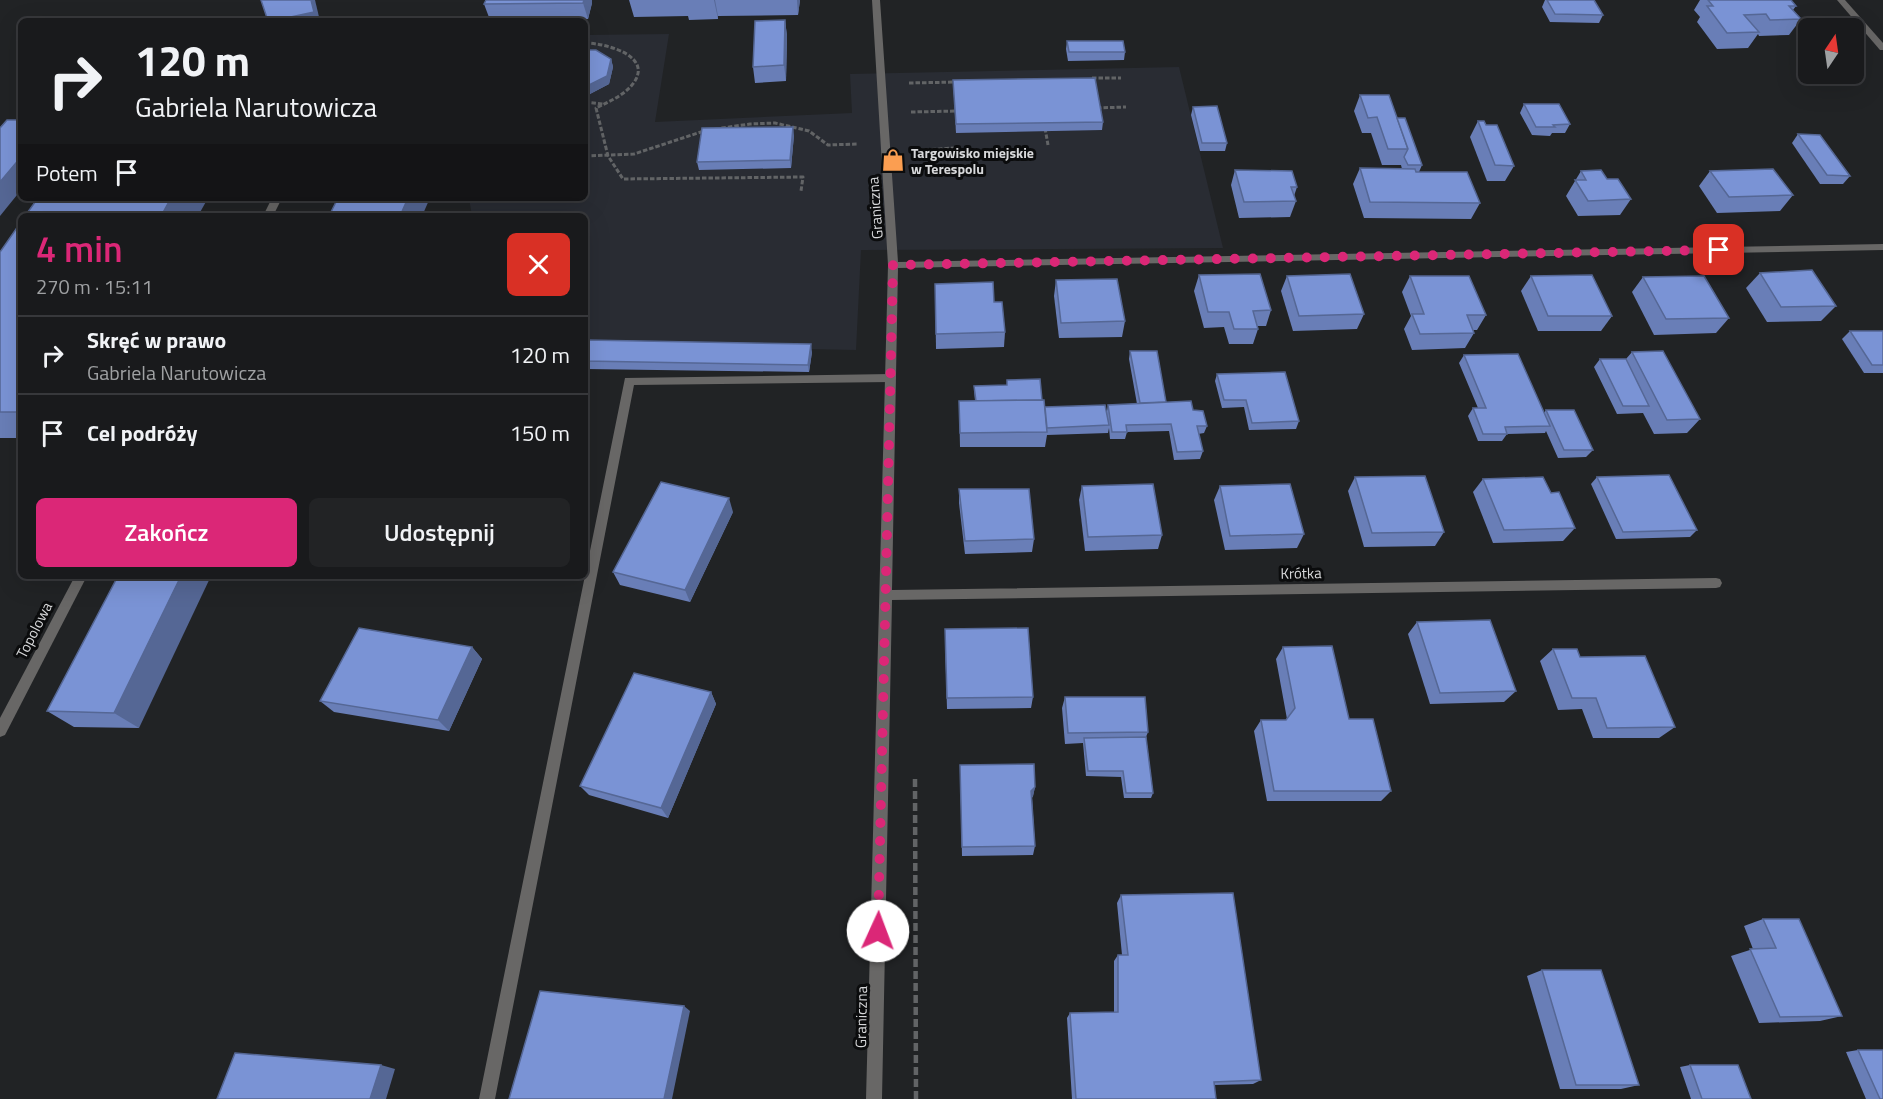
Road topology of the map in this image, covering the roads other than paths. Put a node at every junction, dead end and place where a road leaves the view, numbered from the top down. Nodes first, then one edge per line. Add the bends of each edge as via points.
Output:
1 (876, 0) edge
2 (1841, 0) edge
3 (1883, 48) edge
4 (1883, 247) edge
5 (893, 265) junction
6 (891, 378) junction
7 (79, 579) edge
8 (1716, 583) dead end
9 (887, 596) junction
10 (0, 731) edge
11 (487, 1099) edge
12 (874, 1099) edge

1 - 5 street, Graniczna
2 - 3 street
4 - 5 street
5 - 6 street, Graniczna
6 - 9 street, Graniczna
6 - 11 street via 629,381
7 - 10 street, Topolowa
8 - 9 street, Krótka
9 - 12 street, Graniczna

